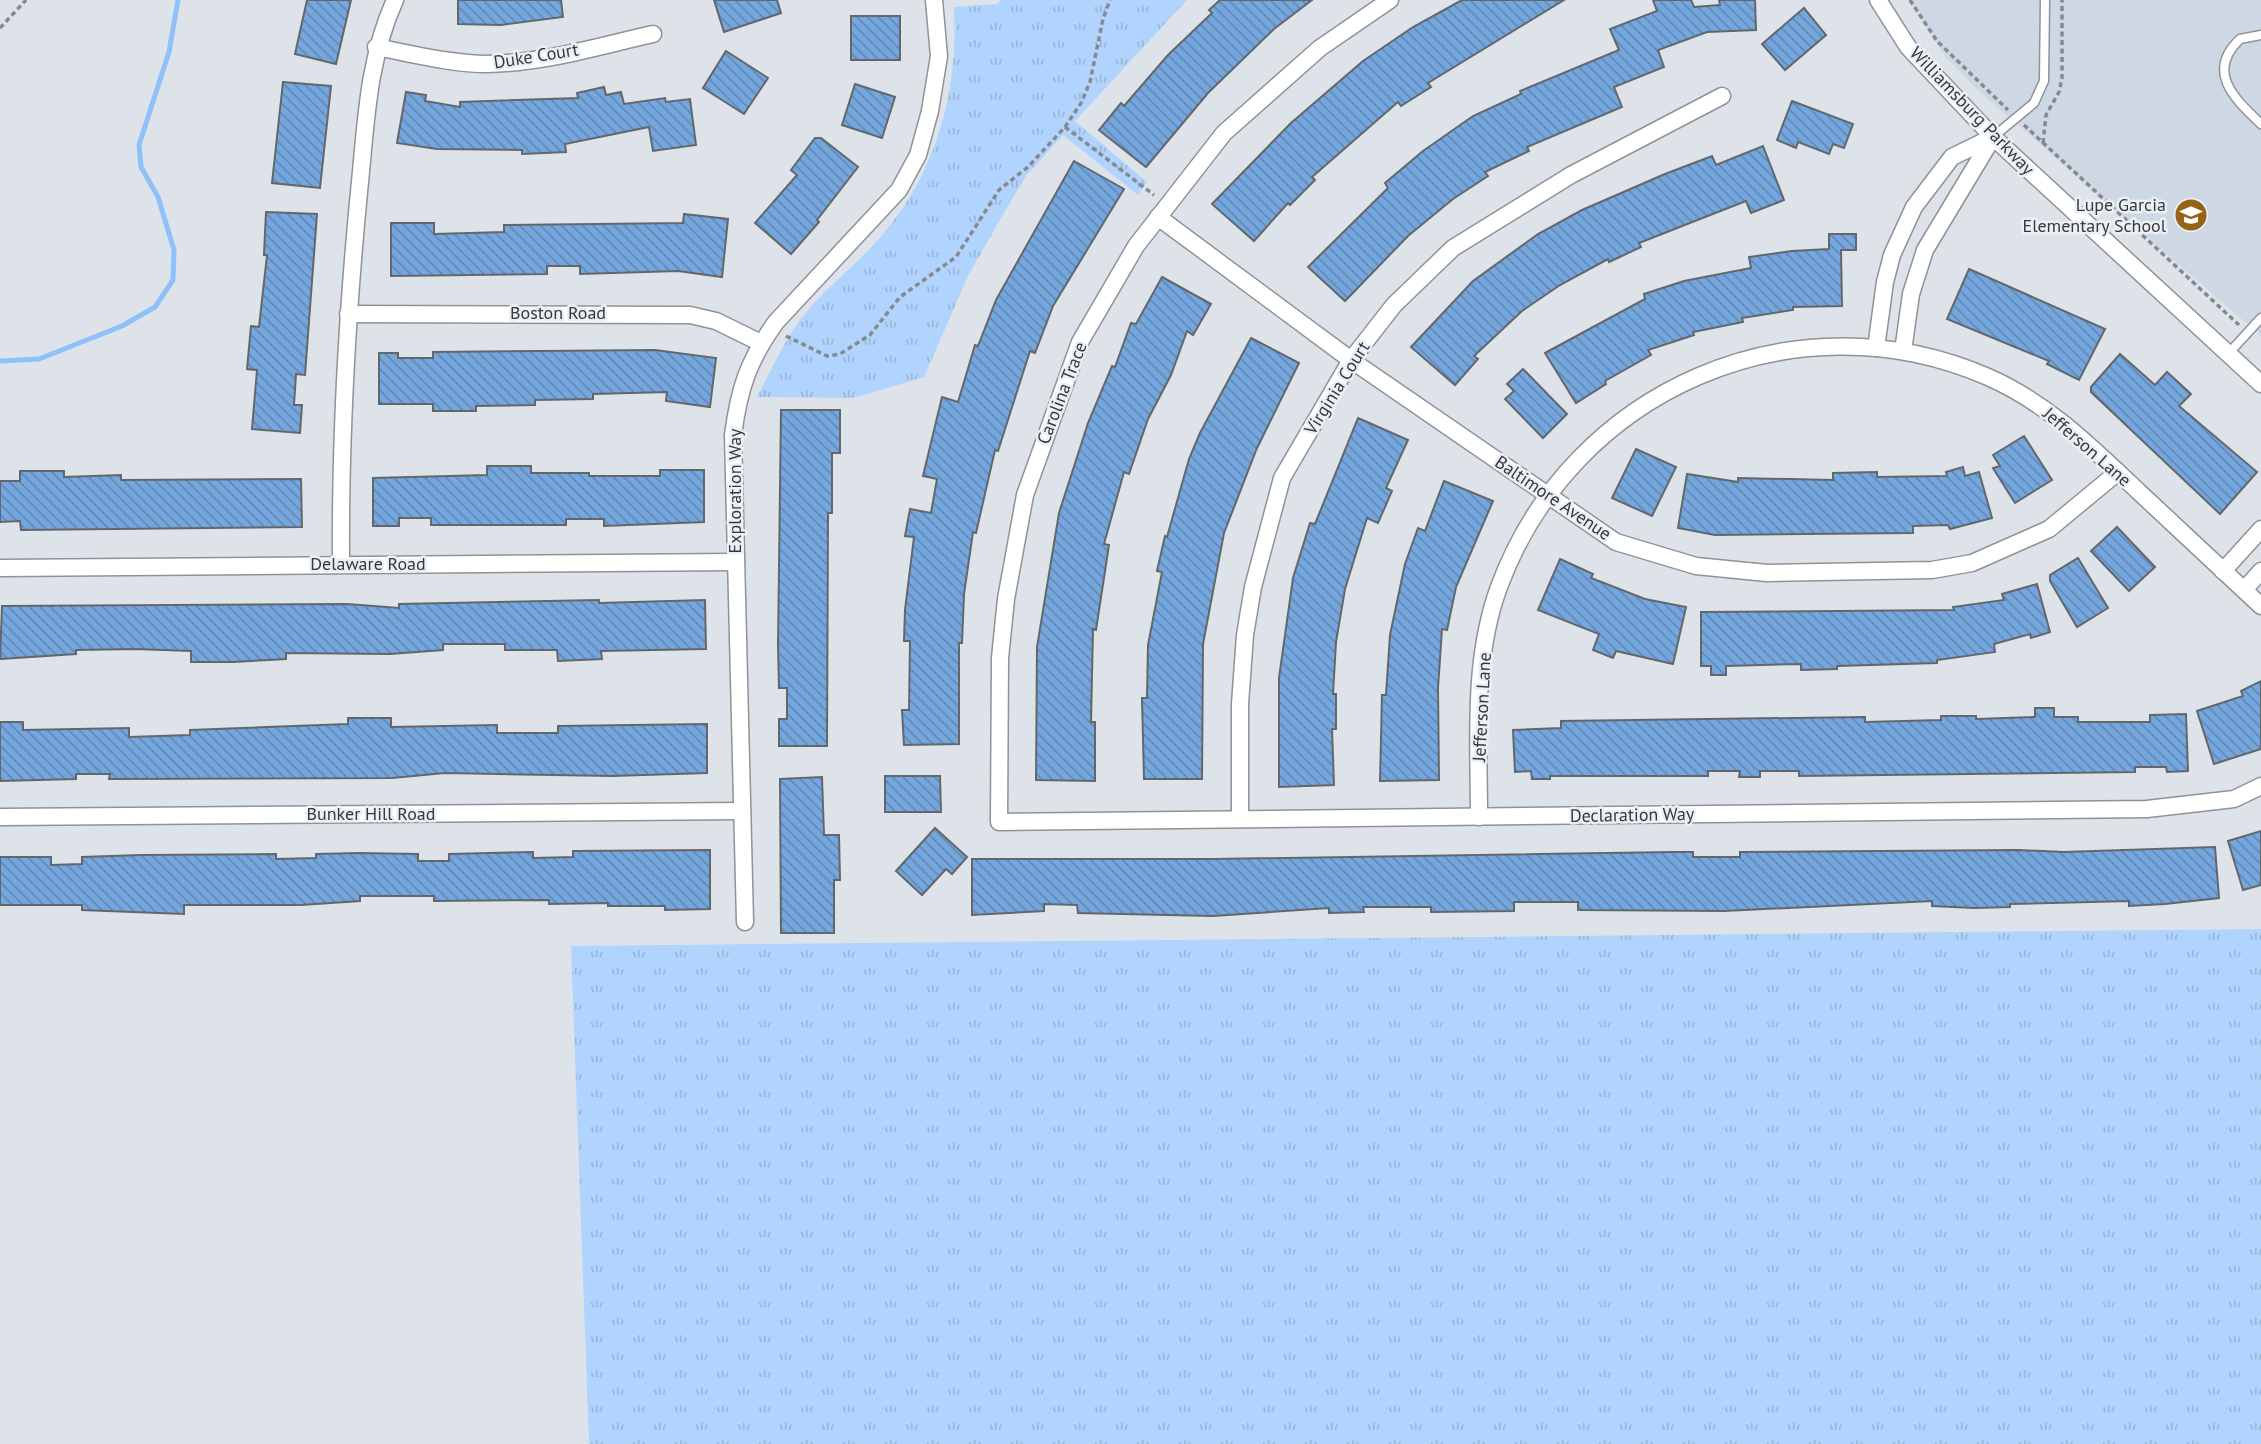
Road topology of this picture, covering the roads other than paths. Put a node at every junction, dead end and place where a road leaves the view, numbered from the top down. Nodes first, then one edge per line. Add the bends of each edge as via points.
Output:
1 (395, 0) edge
2 (934, 0) edge
3 (1390, 0) edge
4 (1878, 0) edge
5 (2045, 0) edge
6 (653, 34) dead end
7 (2261, 35) edge
8 (376, 47) junction
9 (1722, 96) dead end
10 (2261, 124) edge
11 (1993, 137) junction
12 (1158, 218) junction
13 (348, 314) junction
14 (2261, 318) edge
15 (761, 343) junction
16 (1876, 348) junction
17 (1903, 351) junction
18 (2228, 354) junction
19 (1351, 360) junction
20 (2261, 384) edge
21 (2118, 472) junction
22 (1549, 496) junction
23 (2261, 529) edge
24 (736, 562) junction
25 (341, 564) junction
26 (0, 568) edge
27 (2223, 571) junction
28 (2261, 571) edge
29 (2244, 590) junction
30 (2261, 606) edge
31 (2261, 786) edge
32 (742, 811) junction
33 (0, 817) edge
34 (1479, 817) junction
35 (1240, 819) junction
36 (999, 822) joint
37 (745, 922) dead end

1 - 8 street
2 - 15 street, Exploration Way via 939,56 918,155 900,190
3 - 12 street, Carolina Trace via 1320,48 1224,133
4 - 11 street, Williamsburg Parkway via 1917,57
5 - 11 lane via 2044,81 2034,103
6 - 8 street, Duke Court via 528,61 487,64
7 - 10 lane via 2240,39 2226,56 2225,68 2225,83 2231,93
8 - 13 street
9 - 19 street, Virginia Court via 1571,175 1453,248 1394,305
11 - 16 street via 1952,157 1914,207 1892,255
11 - 17 street via 1925,250 1910,294
11 - 18 street, Williamsburg Parkway
12 - 19 street, Baltimore Avenue
12 - 36 street, Carolina Trace via 1136,246 1080,342 1025,495 1000,658
13 - 15 street, Boston Road via 690,315 716,321
13 - 25 street
14 - 18 lane
15 - 24 street, Exploration Way via 738,392 733,435
16 - 17 street, Jefferson Lane
16 - 22 street, Jefferson Lane via 1798,349 1743,360 1696,377 1653,398 1612,428
17 - 21 street, Jefferson Lane via 1959,366 2019,392 2070,427
18 - 20 street, Williamsburg Parkway
19 - 22 street, Baltimore Avenue
19 - 35 street, Virginia Court via 1282,478 1253,587 1240,704
21 - 22 street, Baltimore Avenue via 2049,529 1972,563 1931,570 1767,573 1696,566 1616,542
21 - 27 street, Jefferson Lane
22 - 34 street, Jefferson Lane via 1517,546 1499,587 1486,635 1479,690
23 - 27 street
24 - 25 street, Delaware Road
24 - 32 street, Exploration Way
25 - 26 street, Delaware Road
27 - 29 street, Jefferson Lane
28 - 29 street
29 - 30 street, Jefferson Lane
31 - 34 street, Declaration Way via 2234,799 2147,809
32 - 33 street, Bunker Hill Road
32 - 37 street, Exploration Way
34 - 35 street, Declaration Way
35 - 36 street, Declaration Way

